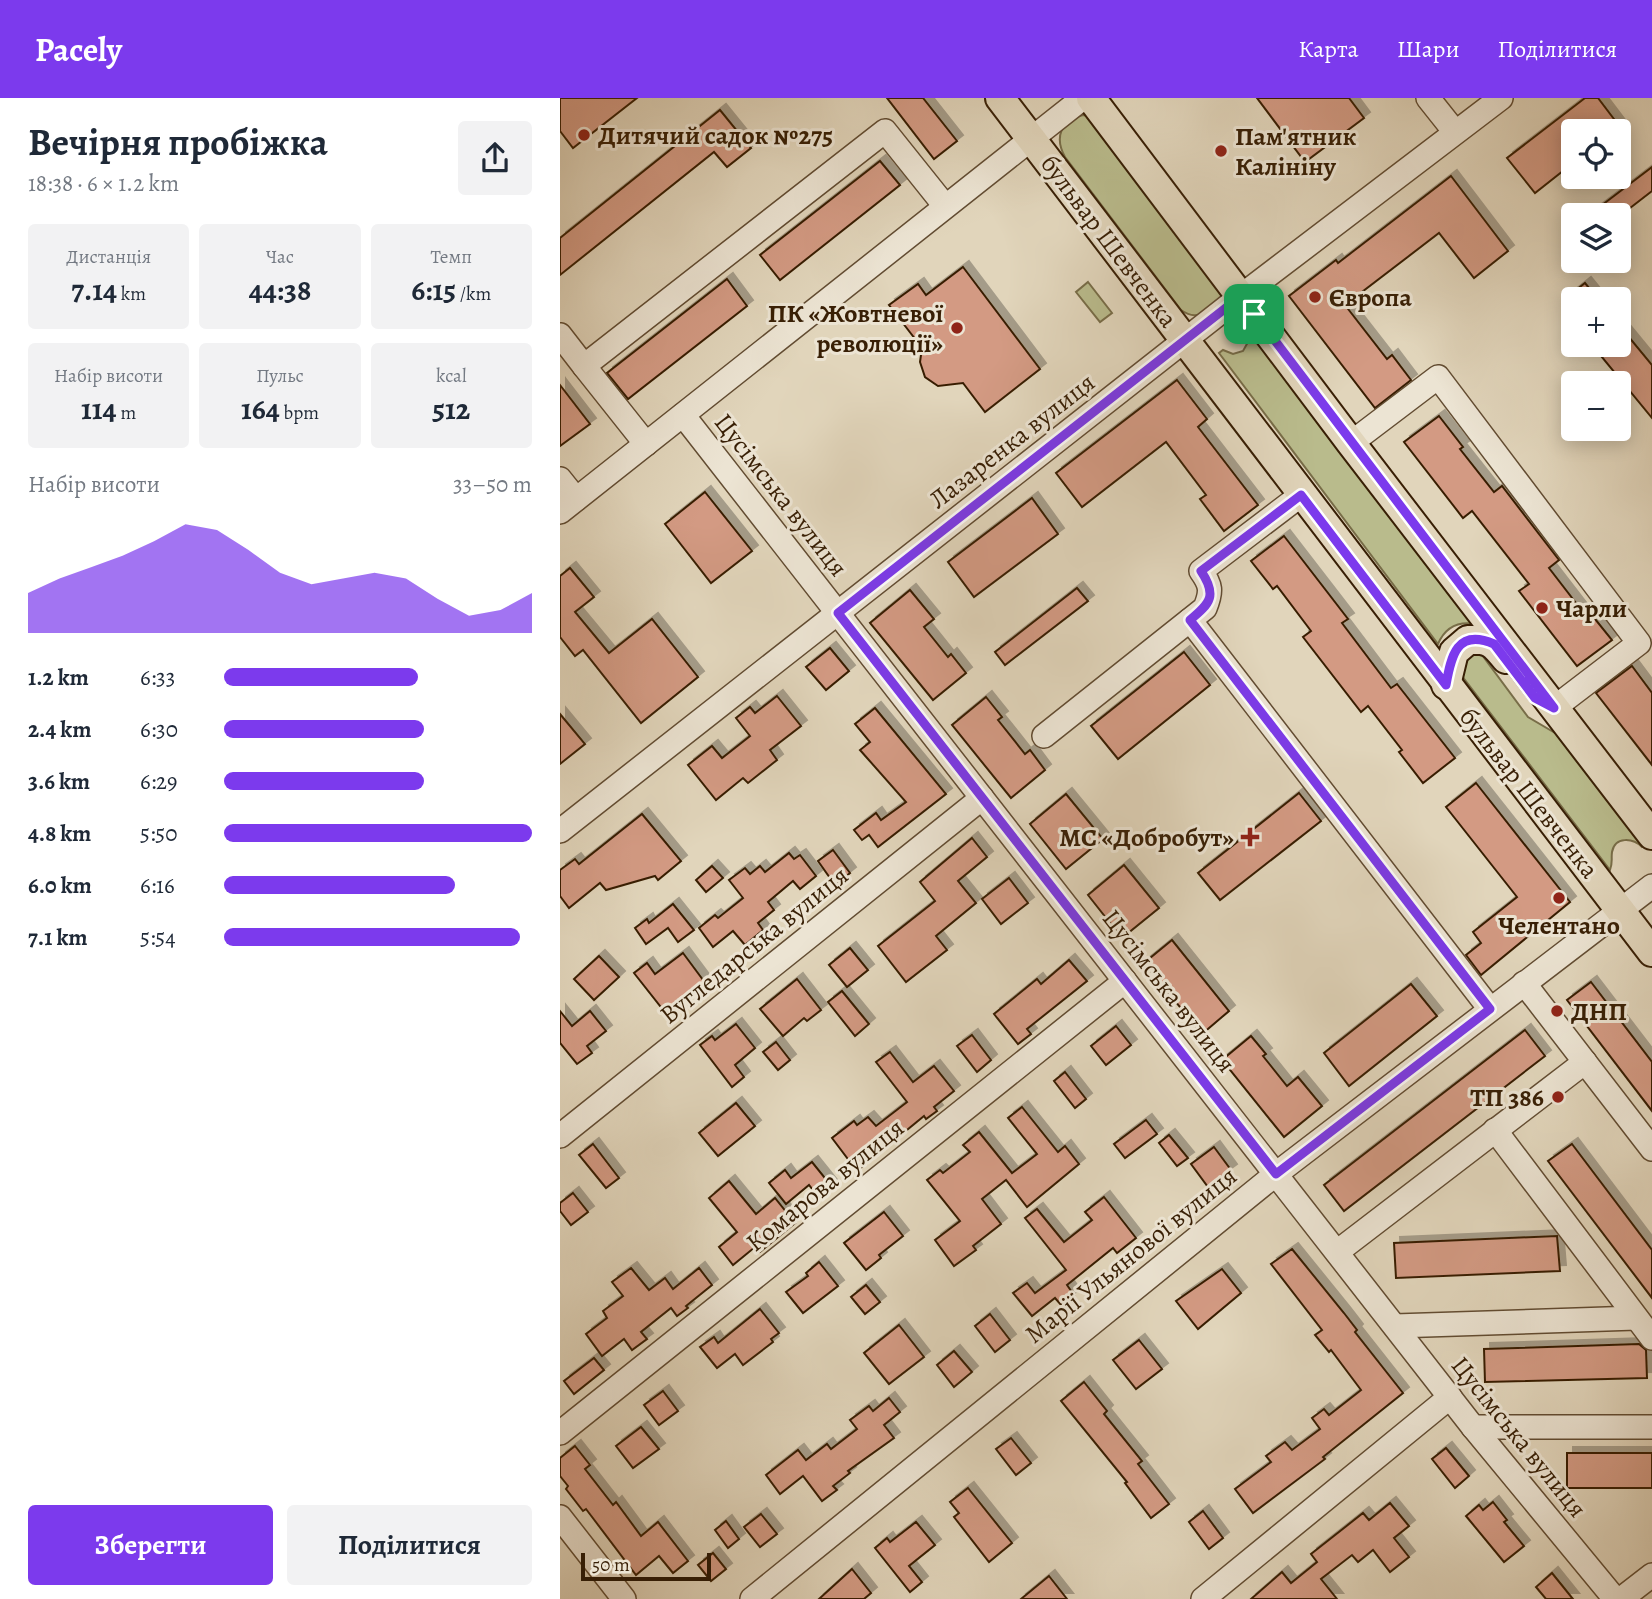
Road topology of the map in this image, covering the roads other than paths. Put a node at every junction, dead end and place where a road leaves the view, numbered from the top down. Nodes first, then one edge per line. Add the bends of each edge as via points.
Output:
1 (1000, 98) edge
2 (1083, 98) edge
3 (1091, 98) edge
4 (1428, 98) edge
5 (1501, 98) edge
6 (1455, 132) junction
7 (1032, 139) junction
8 (945, 206) junction
9 (1241, 296) junction
10 (560, 335) edge
11 (1185, 341) junction
12 (584, 366) junction
13 (683, 415) junction
14 (1351, 443) junction
15 (646, 444) junction
16 (560, 479) edge
17 (1301, 495) junction
18 (568, 505) edge
19 (838, 613) junction
20 (1190, 620) junction
21 (1446, 685) junction
22 (1554, 708) junction
23 (1044, 736) dead end
24 (982, 798) junction
25 (560, 831) edge
26 (1652, 835) edge
27 (1652, 886) edge
28 (1620, 911) junction
29 (1652, 952) edge
30 (1125, 981) junction
31 (1524, 983) junction
32 (1490, 1009) junction
33 (1585, 1062) junction
34 (1495, 1130) junction
35 (560, 1136) edge
36 (1652, 1149) edge
37 (1276, 1174) junction
38 (1337, 1252) junction
39 (1636, 1318) junction
40 (1395, 1326) junction
41 (1652, 1338) edge
42 (1450, 1397) junction
43 (1473, 1427) junction
44 (1652, 1427) edge
45 (560, 1433) edge
46 (560, 1517) edge
47 (1652, 1575) edge
48 (624, 1599) edge
49 (752, 1599) edge
50 (1203, 1599) edge
51 (1615, 1599) edge
52 (1621, 1599) edge

1 - 7 main road, бульвар Шевченка
2 - 7 street
3 - 9 main road
4 - 6 street
5 - 6 street, Лазаренка вулиця
6 - 9 street, Лазаренка вулиця
7 - 8 street
7 - 11 main road, бульвар Шевченка
8 - 12 street via 886,131
8 - 13 street
9 - 11 street, Лазаренка вулиця
9 - 14 main road
10 - 12 street
11 - 17 main road, бульвар Шевченка
11 - 19 street, Лазаренка вулиця
12 - 15 street
13 - 15 street
13 - 19 street, Цусімська вулиця
14 - 22 main road
14 - 22 street via 1437,377 1639,643
15 - 18 street
16 - 18 street
17 - 20 street via 1201,571 1211,595 1205,608
17 - 21 main road, бульвар Шевченка
19 - 24 street, Цусімська вулиця
19 - 25 street, Лазаренка вулиця
20 - 23 street
20 - 32 street
21 - 22 main road via 1450,661 1459,645 1486,640 1494,644 1535,698
21 - 28 main road, бульвар Шевченка
22 - 26 main road
24 - 30 street, Цусімська вулиця
24 - 35 street, Вугледарська вулиця
27 - 28 street, Марії Ульянової вулиця
28 - 29 main road, бульвар Шевченка
28 - 31 street, Марії Ульянової вулиця
30 - 37 street, Цусімська вулиця
30 - 45 street, Комарова вулиця
31 - 32 street, Марії Ульянової вулиця
31 - 33 street
32 - 37 street, Марії Ульянової вулиця
33 - 34 street
33 - 36 street
34 - 38 street
34 - 39 street
37 - 38 street, Цусімська вулиця
37 - 49 street, Марії Ульянової вулиця
38 - 40 street, Цусімська вулиця
39 - 40 street
39 - 41 street
40 - 42 street, Цусімська вулиця
42 - 43 street, Цусімська вулиця
42 - 50 street
43 - 44 street
43 - 51 street, Цусімська вулиця
46 - 48 street
47 - 52 street

